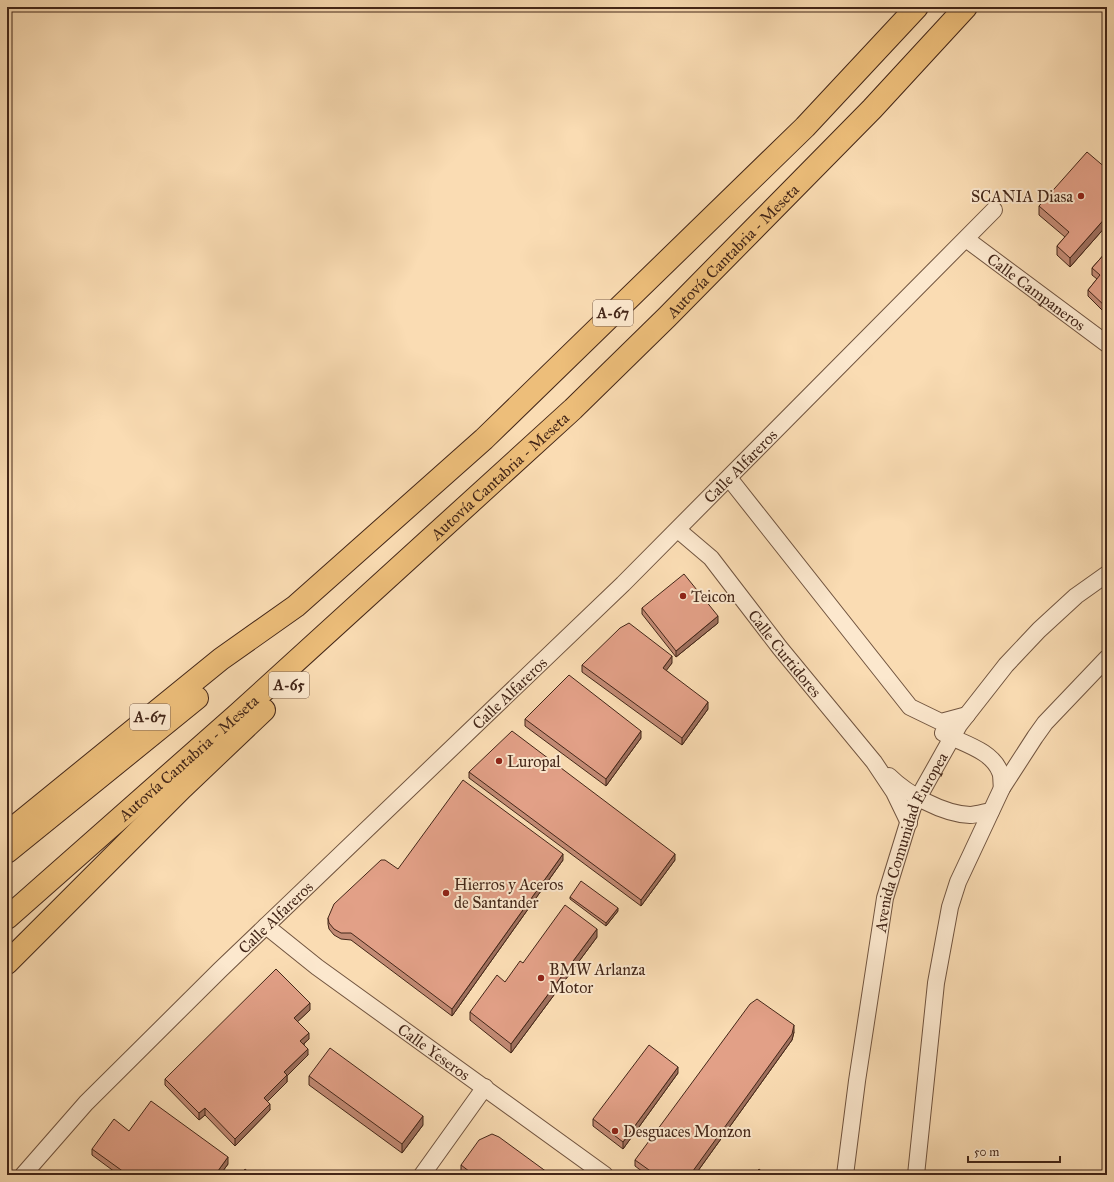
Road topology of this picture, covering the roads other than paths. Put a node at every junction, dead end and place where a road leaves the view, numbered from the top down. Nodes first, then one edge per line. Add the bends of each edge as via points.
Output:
1 (917, 7) edge
2 (966, 7) edge
3 (994, 210) dead end
4 (966, 239) junction
5 (1107, 344) edge
6 (573, 409) junction
7 (729, 478) junction
8 (678, 530) junction
9 (1107, 574) edge
10 (296, 606) junction
11 (1107, 658) edge
12 (910, 707) junction
13 (967, 715) junction
14 (952, 738) junction
15 (874, 762) junction
16 (1002, 788) junction
17 (919, 798) junction
18 (991, 811) junction
19 (909, 824) junction
20 (7, 833) edge
21 (7, 852) edge
22 (7, 918) edge
23 (266, 926) junction
24 (7, 963) edge
25 (485, 1087) junction
26 (23, 1175) edge
27 (422, 1175) edge
28 (605, 1175) edge
29 (844, 1175) edge
30 (916, 1175) edge

1 - 10 highway, A-67 via 805,127 484,439
2 - 6 highway, Autovía Cantabria - Meseta / A-67 via 872,109 668,317
3 - 4 street, Calle Alfareros
4 - 5 street, Calle Campaneros
4 - 7 street, Calle Alfareros
6 - 22 highway, Autovía Cantabria - Meseta / A-67 via 238,714
6 - 24 highway, A-65 via 182,788
7 - 8 street, Calle Alfareros
7 - 12 street
8 - 15 street, Calle Curtidores via 711,558 780,648
8 - 23 street, Calle Alfareros
9 - 13 street, Avenida Comunidad Europea via 1076,596 1039,630 1006,665
10 - 20 highway, A-67 via 221,659
10 - 21 highway via 252,651
11 - 16 street via 1045,723
12 - 13 street via 941,722
12 - 14 street via 931,726
13 - 14 street, Avenida Comunidad Europea
14 - 16 street via 993,760 1000,772
14 - 17 street, Avenida Comunidad Europea
15 - 17 street, Calle Curtidores via 900,787
15 - 19 street, Calle Curtidores via 894,792
16 - 18 street
17 - 18 street, Calle Curtidores via 970,815
17 - 19 street, Avenida Comunidad Europea
18 - 30 street via 958,882 950,907 936,983
19 - 29 street, Avenida Comunidad Europea via 885,898
23 - 25 street, Calle Yeseros via 318,967
23 - 26 street, Calle Alfareros via 86,1103
25 - 27 street
25 - 28 street, Calle Yeseros

